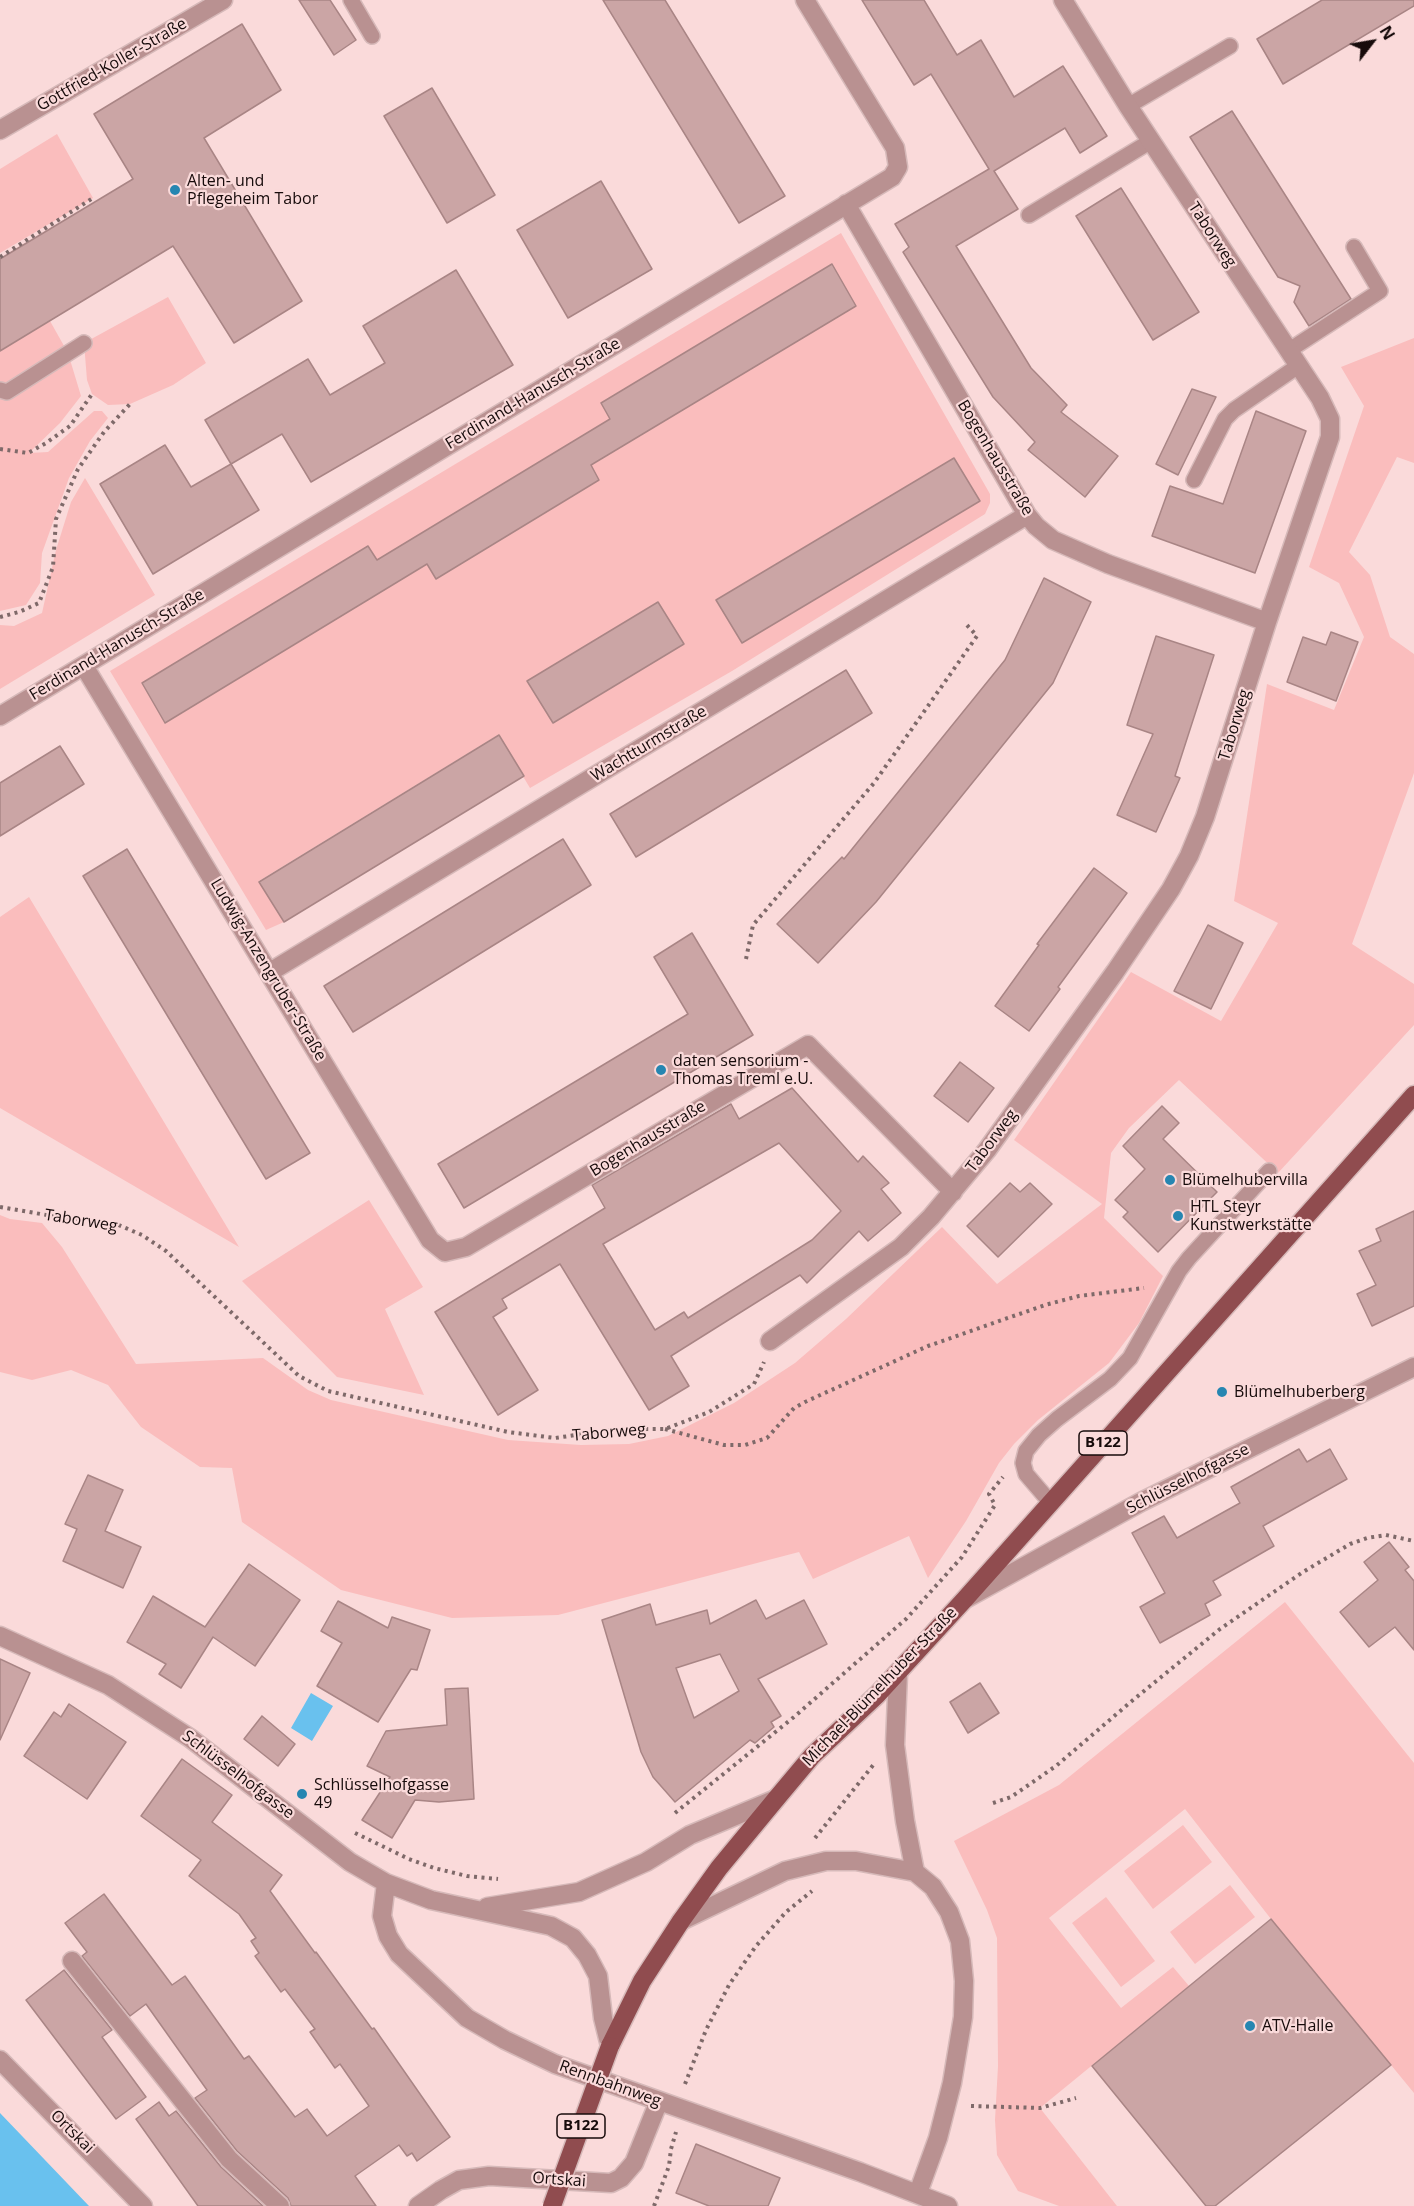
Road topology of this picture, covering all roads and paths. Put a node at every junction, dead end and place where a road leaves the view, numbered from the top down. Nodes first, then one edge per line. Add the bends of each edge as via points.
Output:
1 (223, 0) edge
2 (351, 0) edge
3 (805, 0) edge
4 (1063, 0) edge
5 (372, 36) dead end
6 (1230, 46) dead end
7 (1128, 106) junction
8 (0, 130) edge
9 (1151, 141) junction
10 (93, 198) dead end
11 (846, 204) junction
12 (1029, 215) dead end
13 (1354, 247) dead end
14 (0, 257) edge
15 (84, 343) dead end
16 (1293, 359) junction
17 (0, 390) edge
18 (92, 394) dead end
19 (130, 404) dead end
20 (0, 449) edge
21 (1194, 480) dead end
22 (1028, 515) junction
23 (0, 617) edge
24 (964, 622) dead end
25 (1267, 622) junction
26 (84, 666) junction
27 (0, 716) edge
28 (746, 959) dead end
29 (270, 972) junction
30 (1414, 1095) edge
31 (1269, 1171) dead end
32 (953, 1192) junction
33 (0, 1207) edge
34 (466, 1247) joint
35 (1168, 1291) junction
36 (770, 1341) joint
37 (1414, 1367) edge
38 (664, 1429) junction
39 (1009, 1470) dead end
40 (1050, 1502) junction
41 (1414, 1541) edge
42 (965, 1599) junction
43 (0, 1636) edge
44 (898, 1673) junction
45 (895, 1745) junction
46 (776, 1799) junction
47 (993, 1803) dead end
48 (672, 1815) dead end
49 (353, 1832) dead end
50 (807, 1865) junction
51 (915, 1872) junction
52 (505, 1879) dead end
53 (386, 1883) junction
54 (476, 1909) junction
55 (681, 1921) junction
56 (72, 1961) dead end
57 (612, 2021) junction
58 (0, 2060) edge
59 (683, 2090) dead end
60 (1076, 2098) dead end
61 (659, 2101) junction
62 (946, 2105) junction
63 (684, 2109) junction
64 (918, 2193) junction
65 (143, 2206) edge
66 (280, 2206) edge
67 (418, 2206) edge
68 (552, 2206) edge
69 (654, 2206) edge
70 (948, 2206) edge

1 - 8 street, Gottfried-Koller-Straße
2 - 5 lane
3 - 11 street, Ferdinand-Hanusch-Straße via 895,148 898,167 892,177
4 - 7 street, Taborweg
6 - 7 lane
7 - 9 street, Taborweg
9 - 12 lane
9 - 16 street, Taborweg
10 - 14 path
11 - 22 street, Bogenhausstraße
11 - 26 street, Ferdinand-Hanusch-Straße
13 - 16 lane via 1380,291
15 - 17 lane via 7,392
16 - 21 lane via 1225,419
16 - 25 street, Taborweg via 1320,398 1330,419 1330,436
18 - 20 path via 70,426 46,443 28,453
19 - 23 path via 78,469 56,519 53,567 39,603
22 - 25 street, Bogenhausstraße via 1053,540
22 - 29 street, Wachtturmstraße
24 - 28 path via 977,636 874,783 753,925
25 - 32 street, Taborweg via 1205,816 1171,889 1050,1064
26 - 27 street, Ferdinand-Hanusch-Straße
26 - 29 street, Ludwig-Anzengruber-Straße
29 - 34 street, Ludwig-Anzengruber-Straße via 430,1240 445,1252
30 - 40 main road, Michael-Blümelhuber-Straße / B122
31 - 35 lane via 1189,1258
32 - 34 street, Bogenhausstraße via 808,1045
32 - 36 street, Taborweg via 902,1247
33 - 38 path, Taborweg via 114,1223 142,1235 166,1251 299,1376 328,1391 508,1432 555,1438 618,1429
35 - 38 path via 1154,1287 1078,1296 928,1346 805,1402 794,1408 767,1438 745,1445 724,1445
35 - 40 lane via 1130,1358 1110,1379 1039,1435 1026,1451 1026,1474
36 - 38 path, Taborweg via 754,1384 709,1412
37 - 42 street, Schlüsselhofgasse via 1141,1502
39 - 48 path via 989,1494 995,1504 962,1557 906,1619 794,1717
40 - 42 main road, Michael-Blümelhuber-Straße / B122
41 - 47 path via 1386,1535 1366,1538 1303,1572 1220,1629 1056,1766 1011,1797
42 - 44 main road, Michael-Blümelhuber-Straße / B122
43 - 53 street, Schlüsselhofgasse via 108,1685 163,1720 350,1862
44 - 45 street
44 - 46 main road, Michael-Blümelhuber-Straße / B122 via 812,1756
45 - 50 path via 882,1754 804,1852
45 - 51 street
46 - 54 street, Schlüsselhofgasse via 690,1835 646,1862 579,1892
46 - 55 main road, Michael-Blümelhuber-Straße / B122
49 - 52 path via 434,1868
50 - 51 street via 856,1861
50 - 55 street via 785,1871
50 - 59 path via 813,1889 786,1912 736,1976 706,2030
51 - 62 street via 933,1887 949,1912 960,1941 963,2017
53 - 54 street, Schlüsselhofgasse
53 - 61 street, Rennbahnweg via 382,1916 388,1936 399,1954 467,2018 555,2064
54 - 57 street, Schlüsselhofgasse via 551,1926 573,1938 598,1977
55 - 57 main road, Michael-Blümelhuber-Straße / B122
56 - 66 street via 229,2159
57 - 68 main road, Michael-Blümelhuber-Straße / B122, bridge via 610,2046
58 - 65 street, Ortskai
60 - 62 path via 1040,2108
61 - 63 street, Rennbahnweg
61 - 67 street, Ortskai via 634,2163 621,2178 611,2182 489,2176 459,2180
62 - 64 street
63 - 64 street, Rennbahnweg
63 - 69 path
64 - 70 street, Rennbahnweg

